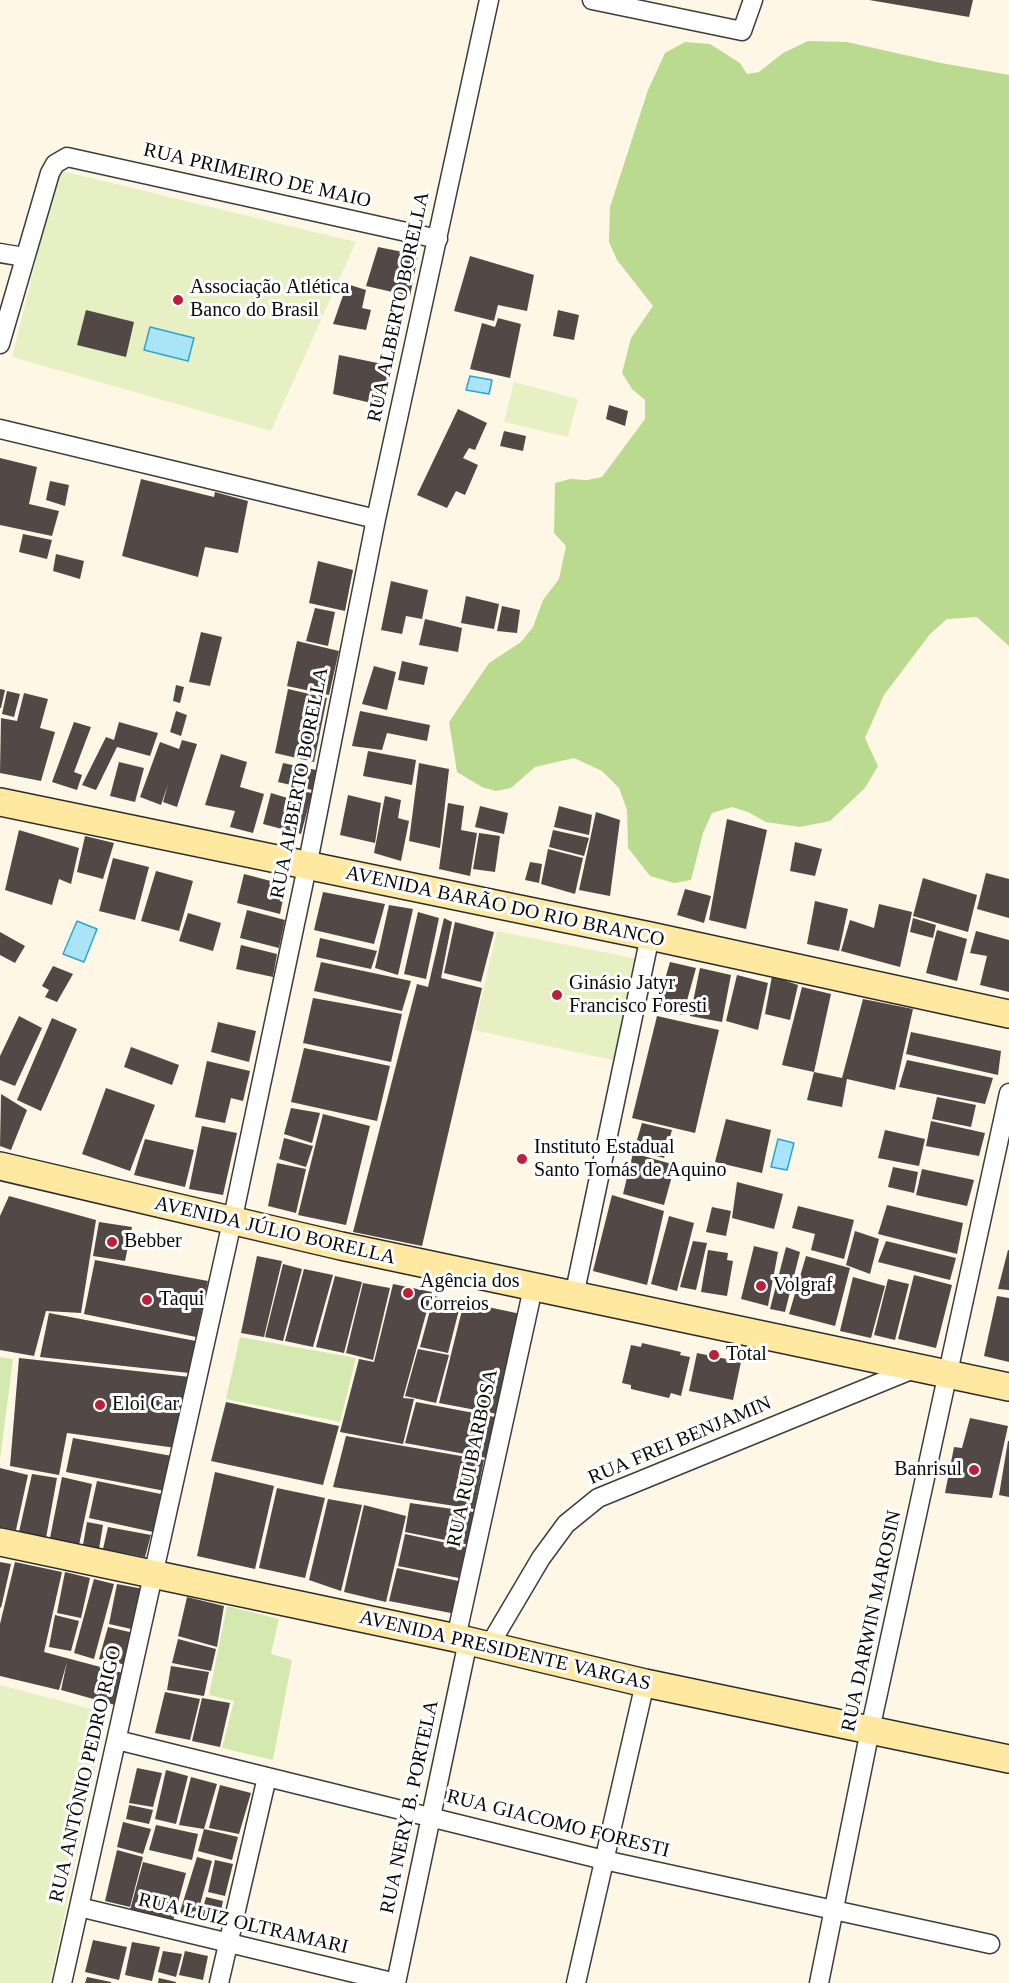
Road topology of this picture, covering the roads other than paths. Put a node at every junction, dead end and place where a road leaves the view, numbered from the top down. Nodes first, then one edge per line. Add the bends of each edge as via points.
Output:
1 (489, 0) edge
2 (592, 0) edge
3 (753, 0) edge
4 (438, 239) junction
5 (0, 253) edge
6 (24, 257) junction
7 (0, 344) edge
8 (0, 429) edge
9 (376, 519) junction
10 (0, 802) edge
11 (307, 867) junction
12 (650, 936) junction
13 (1009, 1014) edge
14 (1009, 1093) edge
15 (0, 1166) edge
16 (232, 1221) junction
17 (533, 1288) junction
18 (574, 1296) junction
19 (917, 1367) junction
20 (949, 1374) junction
21 (1009, 1387) edge
22 (0, 1542) edge
23 (154, 1574) junction
24 (471, 1642) junction
25 (645, 1683) junction
26 (870, 1730) junction
27 (117, 1740) junction
28 (1009, 1760) edge
29 (267, 1778) junction
30 (431, 1816) junction
31 (604, 1860) junction
32 (79, 1907) junction
33 (835, 1911) junction
34 (228, 1944) junction
35 (990, 1944) dead end
36 (62, 1983) edge
37 (219, 1983) edge
38 (396, 1983) edge
39 (576, 1983) edge
40 (819, 1983) edge

1 - 4 street, RUA ALBERTO BORELLA
2 - 3 street via 742,31
4 - 6 street, RUA PRIMEIRO DE MAIO via 67,157 55,164 50,173
4 - 9 street, RUA ALBERTO BORELLA
5 - 6 street
6 - 7 street
8 - 9 street
9 - 11 street, RUA ALBERTO BORELLA
10 - 11 main road, AVENIDA BARÃO DO RIO BRANCO
11 - 12 main road, AVENIDA BARÃO DO RIO BRANCO
11 - 16 street, RUA ALBERTO BORELLA
12 - 13 main road, AVENIDA BARÃO DO RIO BRANCO
12 - 18 street
14 - 20 street, RUA DARWIN MAROSIN
15 - 16 main road, AVENIDA JÚLIO BORELLA
16 - 17 main road, AVENIDA JÚLIO BORELLA
16 - 23 street, RUA ALBERTO BORELLA
17 - 18 main road, AVENIDA JÚLIO BORELLA
17 - 24 street, RUA RUI BARBOSA
18 - 19 main road, AVENIDA JÚLIO BORELLA
19 - 20 main road, AVENIDA JÚLIO BORELLA
19 - 24 street, RUA FREI BENJAMIN via 598,1498 566,1524
20 - 21 main road, AVENIDA JÚLIO BORELLA
20 - 26 street, RUA DARWIN MAROSIN
22 - 23 main road, AVENIDA PRESIDENTE VARGAS
23 - 24 main road, AVENIDA PRESIDENTE VARGAS
23 - 27 street, RUA ANTÔNIO PEDRO RIGO
24 - 25 main road, AVENIDA PRESIDENTE VARGAS
24 - 30 street, RUA NERY B. PORTELA
25 - 26 main road, AVENIDA PRESIDENTE VARGAS
25 - 31 street
26 - 28 main road, AVENIDA PRESIDENTE VARGAS
26 - 33 street, RUA DARWIN MAROSIN
27 - 29 street, RUA GIACOMO FORESTI
27 - 32 street, RUA ANTÔNIO PEDRO RIGO
29 - 30 street, RUA GIACOMO FORESTI
29 - 34 street
30 - 31 street, RUA GIACOMO FORESTI
30 - 38 street, RUA NERY B. PORTELA
31 - 33 street, RUA GIACOMO FORESTI
31 - 39 street
32 - 34 street, RUA LUIZ OLTRAMARI
32 - 36 street, RUA ANTÔNIO PEDRO RIGO
33 - 35 street, RUA GIACOMO FORESTI
33 - 40 street, RUA DARWIN MAROSIN
34 - 37 street
34 - 38 street, RUA LUIZ OLTRAMARI

